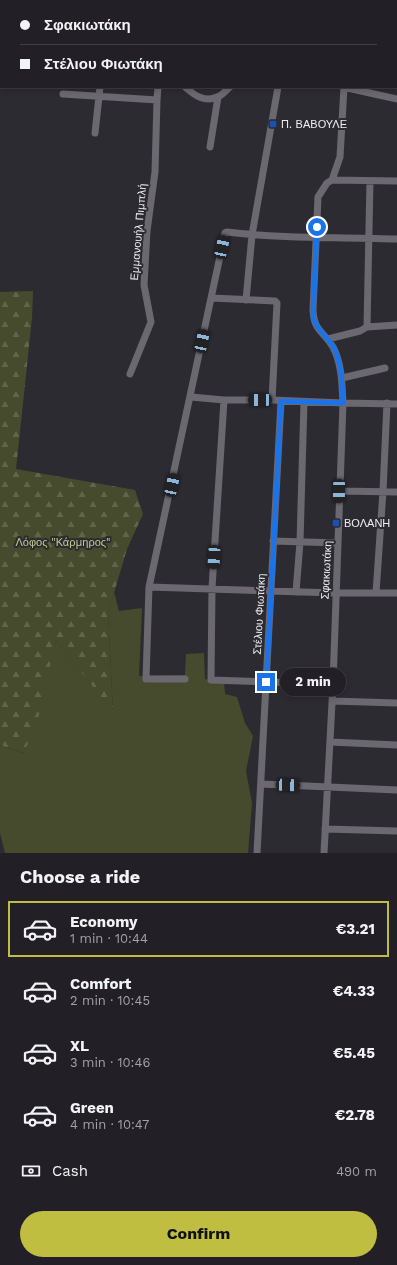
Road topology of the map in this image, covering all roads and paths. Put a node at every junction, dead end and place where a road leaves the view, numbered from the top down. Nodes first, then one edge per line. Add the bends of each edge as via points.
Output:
1 (100, 88) edge
2 (158, 88) edge
3 (186, 88) edge
4 (219, 88) edge
5 (229, 88) edge
6 (278, 88) edge
7 (344, 88) edge
8 (348, 88) edge
9 (63, 94) dead end
10 (100, 96) junction
11 (219, 97) junction
12 (397, 99) edge
13 (156, 100) junction
14 (95, 133) dead end
15 (210, 147) dead end
16 (332, 180) junction
17 (370, 181) junction
18 (397, 181) edge
19 (252, 235) junction
20 (317, 238) junction
21 (368, 238) junction
22 (397, 239) edge
23 (211, 298) junction
24 (246, 300) junction
25 (397, 325) edge
26 (367, 327) junction
27 (328, 339) junction
28 (385, 368) dead end
29 (130, 374) dead end
30 (342, 378) junction
31 (191, 397) junction
32 (224, 400) junction
33 (272, 400) junction
34 (281, 401) junction
35 (304, 402) junction
36 (343, 403) junction
37 (387, 403) junction
38 (397, 404) edge
39 (339, 491) junction
40 (383, 491) junction
41 (397, 492) edge
42 (273, 541) junction
43 (300, 542) junction
44 (338, 543) junction
45 (149, 588) junction
46 (212, 588) junction
47 (272, 592) junction
48 (296, 592) junction
49 (335, 593) junction
50 (376, 593) junction
51 (397, 593) edge
52 (185, 679) dead end
53 (266, 682) junction
54 (333, 684) junction
55 (332, 701) junction
56 (397, 703) edge
57 (330, 742) junction
58 (397, 745) edge
59 (261, 784) junction
60 (327, 786) junction
61 (397, 790) edge
62 (325, 829) junction
63 (397, 831) edge
64 (257, 853) edge
65 (324, 853) edge

1 - 10 street
2 - 13 street, Εµµανουήλ Πιµπλή
3 - 11 street via 206,100
4 - 11 street
5 - 11 street
6 - 19 street
7 - 16 street, Σφακιωτάκη via 340,157
8 - 12 street
9 - 10 street
10 - 13 street
10 - 14 street
11 - 15 street
13 - 29 street, Εµµανουήλ Πιµπλή via 155,172 144,285 151,322
16 - 17 street
16 - 20 street, Σφακιωτάκη via 318,197
17 - 18 street
17 - 21 street
19 - 20 street
19 - 23 street via 225,233
19 - 24 street
20 - 21 street
20 - 27 street, Σφακιωτάκη via 313,317 314,323
21 - 22 street
21 - 26 street
23 - 24 street
23 - 31 street
24 - 33 street via 277,303
25 - 26 street
26 - 27 street
27 - 30 street, Σφακιωτάκη via 337,356
28 - 30 street
30 - 36 street, Σφακιωτάκη
31 - 32 street
31 - 45 street
32 - 33 street
32 - 46 street
33 - 34 street
34 - 35 street
34 - 42 street, Στέλιου Φιωτάκη
35 - 36 street
35 - 43 street
36 - 37 street
36 - 39 street, Σφακιωτάκη
37 - 38 street
37 - 40 street
39 - 40 street
39 - 44 street, Σφακιωτάκη
40 - 41 street
40 - 50 street
42 - 43 street
42 - 47 street, Στέλιου Φιωτάκη
43 - 44 street
43 - 48 street
44 - 49 street, Σφακιωτάκη
45 - 46 street
45 - 52 street via 146,680
46 - 47 street
46 - 53 street via 211,680
47 - 48 street
47 - 53 street, Στέλιου Φιωτάκη
48 - 49 street
49 - 50 street
49 - 54 street, Σφακιωτάκη
50 - 51 street
53 - 54 street
53 - 59 street, Στέλιου Φιωτάκη
54 - 55 street, Σφακιωτάκη
55 - 56 street
55 - 57 street, Σφακιωτάκη
57 - 58 street
57 - 60 street, Σφακιωτάκη
59 - 60 street
59 - 64 street, Στέλιου Φιωτάκη
60 - 61 street
60 - 62 street, Σφακιωτάκη
62 - 63 street
62 - 65 street, Σφακιωτάκη

